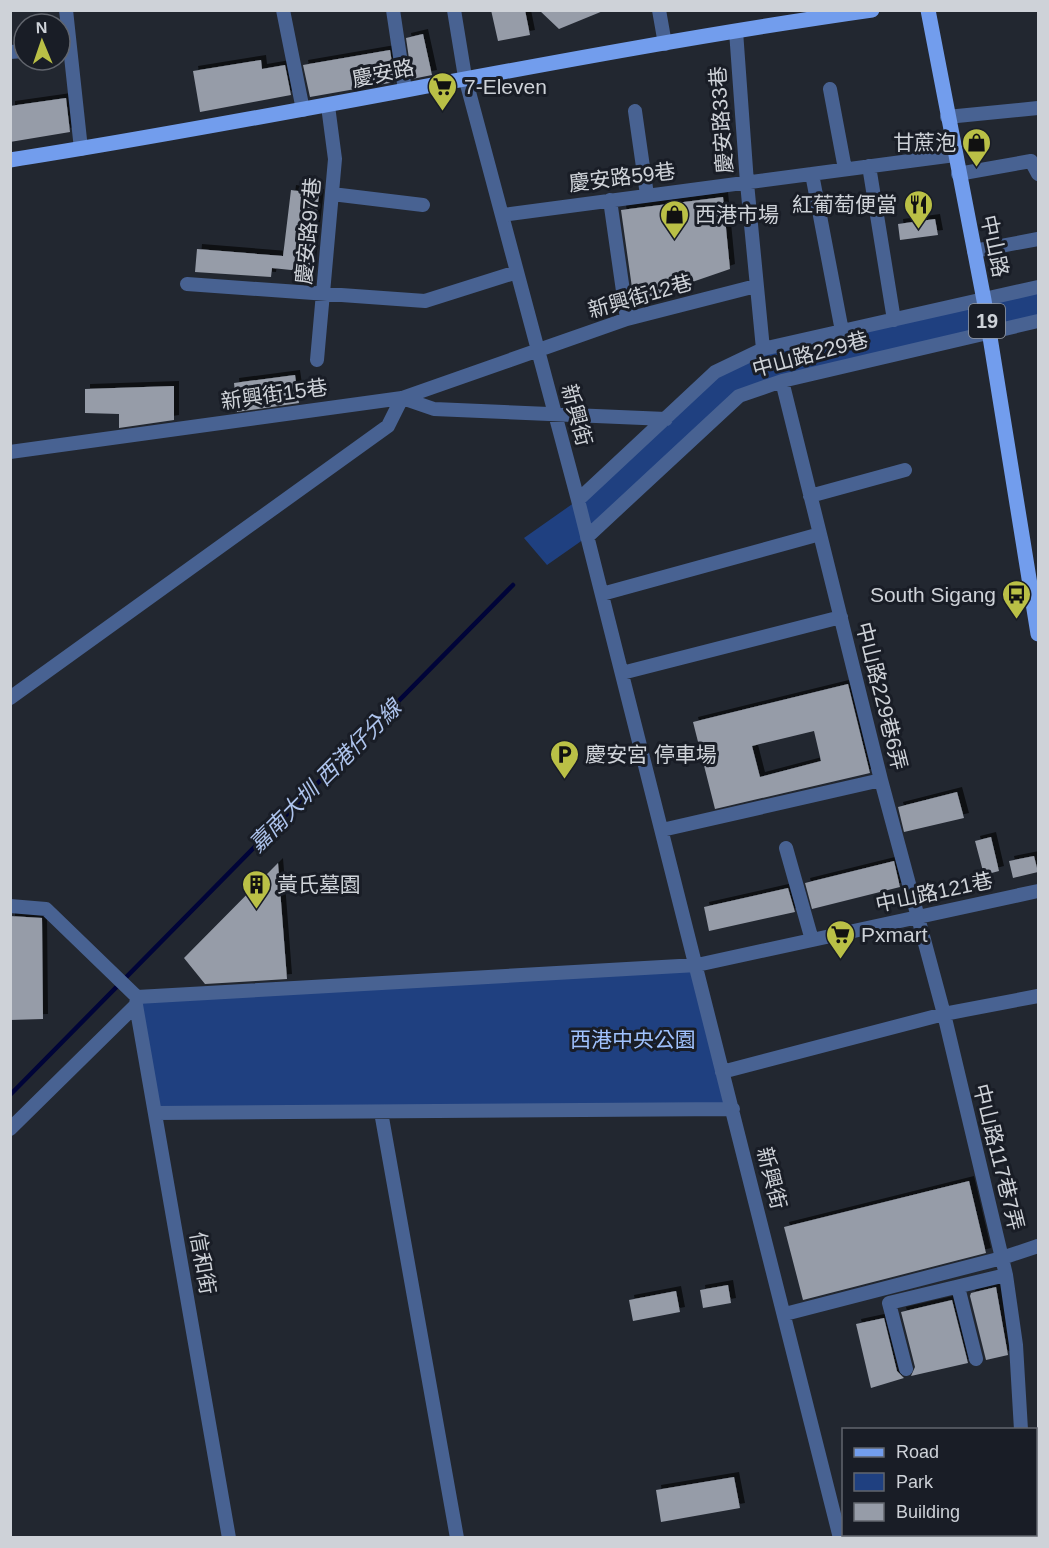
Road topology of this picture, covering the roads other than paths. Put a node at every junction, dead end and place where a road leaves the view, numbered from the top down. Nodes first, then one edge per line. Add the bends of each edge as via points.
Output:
1 (283, 10) edge
2 (393, 10) edge
3 (454, 10) edge
4 (659, 10) edge
5 (872, 10) edge
6 (928, 10) edge
7 (803, 15) edge
8 (736, 32) junction
9 (665, 44) junction
10 (68, 72) edge
11 (465, 77) junction
12 (830, 89) dead end
13 (405, 90) junction
14 (328, 106) junction
15 (1038, 108) edge
16 (303, 110) junction
17 (635, 111) dead end
18 (948, 117) junction
19 (81, 149) junction
20 (955, 155) junction
21 (10, 160) edge
22 (869, 166) junction
23 (844, 169) junction
24 (812, 174) junction
25 (958, 174) junction
26 (1038, 174) edge
27 (747, 183) junction
28 (332, 194) junction
29 (647, 195) junction
30 (610, 200) junction
31 (423, 205) dead end
32 (502, 215) junction
33 (1038, 239) edge
34 (974, 251) junction
35 (517, 272) junction
36 (187, 284) dead end
37 (756, 286) junction
38 (1038, 287) edge
39 (323, 293) junction
40 (984, 300) junction
41 (627, 319) junction
42 (894, 320) junction
43 (1038, 321) edge
44 (842, 331) junction
45 (989, 331) junction
46 (763, 349) junction
47 (538, 351) junction
48 (317, 360) dead end
49 (782, 381) junction
50 (402, 398) junction
51 (555, 413) junction
52 (666, 419) junction
53 (10, 452) edge
54 (905, 470) dead end
55 (810, 496) junction
56 (578, 500) junction
57 (820, 534) junction
58 (587, 537) junction
59 (602, 594) junction
60 (841, 617) junction
61 (1038, 634) edge
62 (622, 673) junction
63 (10, 698) edge
64 (881, 780) junction
65 (662, 830) junction
66 (786, 848) dead end
67 (1038, 891) edge
68 (10, 906) edge
69 (918, 916) junction
70 (812, 940) junction
71 (697, 965) junction
72 (1038, 996) edge
73 (136, 1001) junction
74 (944, 1014) junction
75 (722, 1072) junction
76 (732, 1109) junction
77 (381, 1112) junction
78 (156, 1113) junction
79 (10, 1129) edge
80 (1038, 1246) edge
81 (1002, 1258) junction
82 (1006, 1275) junction
83 (958, 1287) junction
84 (784, 1314) junction
85 (976, 1359) dead end
86 (906, 1369) dead end
87 (1021, 1428) edge
88 (229, 1538) edge
89 (457, 1538) edge
90 (840, 1538) edge

1 - 16 street
2 - 13 street
3 - 11 street, 新興街
4 - 9 street
5 - 7 main road, 慶安路
6 - 18 main road, 中山路 / 19
7 - 8 main road, 慶安路
8 - 9 main road, 慶安路
8 - 27 street, 慶安路33巷
9 - 11 main road, 慶安路
10 - 19 street
11 - 13 main road, 慶安路
11 - 32 street, 新興街
12 - 23 street
13 - 14 main road, 慶安路
14 - 16 main road, 慶安路
14 - 28 street, 慶安路97巷 via 335,159
15 - 18 street
16 - 19 main road, 慶安路
17 - 29 street
18 - 20 main road, 中山路 / 19
19 - 21 main road, 慶安路
20 - 22 street, 慶安路59巷
20 - 25 main road, 中山路 / 19
22 - 23 street, 慶安路59巷
22 - 42 street
23 - 24 street, 慶安路59巷
24 - 27 street, 慶安路59巷
24 - 44 street
25 - 26 street via 1031,160
25 - 34 main road, 中山路 / 19
27 - 29 street, 慶安路59巷
27 - 37 street, 慶安路33巷
28 - 31 street
28 - 39 street, 慶安路97巷
29 - 30 street, 慶安路59巷
30 - 32 street, 慶安路59巷
30 - 41 street
32 - 35 street, 新興街
33 - 34 street
34 - 40 main road, 中山路 / 19
35 - 39 street via 425,301
35 - 47 street, 新興街
36 - 39 street
37 - 41 street, 新興街12巷
37 - 46 street, 慶安路33巷
38 - 40 street
39 - 48 street, 慶安路97巷
40 - 42 street
40 - 45 main road, 中山路 / 19
41 - 47 street, 新興街12巷
42 - 44 street
43 - 45 street, 中山路229巷
44 - 46 street
45 - 49 street, 中山路229巷
45 - 61 main road, 中山路 / 19
46 - 52 street via 715,372
47 - 50 street, 新興街15巷
47 - 51 street, 新興街
49 - 55 street, 中山路229巷6弄
49 - 58 street, 中山路229巷 via 739,396
50 - 51 street via 434,409
50 - 53 street, 新興街15巷
50 - 63 street via 388,426
51 - 52 street
51 - 56 street, 新興街
52 - 56 street
54 - 55 street
55 - 57 street, 中山路229巷6弄
56 - 58 street, 新興街
57 - 59 street
57 - 60 street, 中山路229巷6弄
58 - 59 street, 新興街
59 - 62 street, 新興街
60 - 62 street
60 - 64 street, 中山路229巷6弄
62 - 65 street, 新興街
64 - 65 street
64 - 69 street, 中山路229巷6弄
65 - 71 street, 新興街
66 - 70 street
67 - 69 street, 中山路121巷
68 - 73 street via 46,909 111,971
69 - 70 street, 中山路121巷
69 - 74 street, 中山路229巷6弄
70 - 71 street, 中山路121巷
71 - 73 street, 中山路121巷
71 - 75 street, 新興街
72 - 74 street
73 - 78 street, 信和街
73 - 79 street
74 - 75 street
74 - 81 street, 中山路117巷7弄
75 - 76 street, 新興街
76 - 77 street
76 - 84 street, 新興街
77 - 78 street
77 - 89 street
78 - 88 street, 信和街
80 - 81 street
81 - 82 street, 中山路117巷7弄
81 - 84 street
82 - 83 street
82 - 87 street, 中山路117巷7弄 via 1016,1345
83 - 85 street
83 - 86 street via 889,1303
84 - 90 street, 新興街

